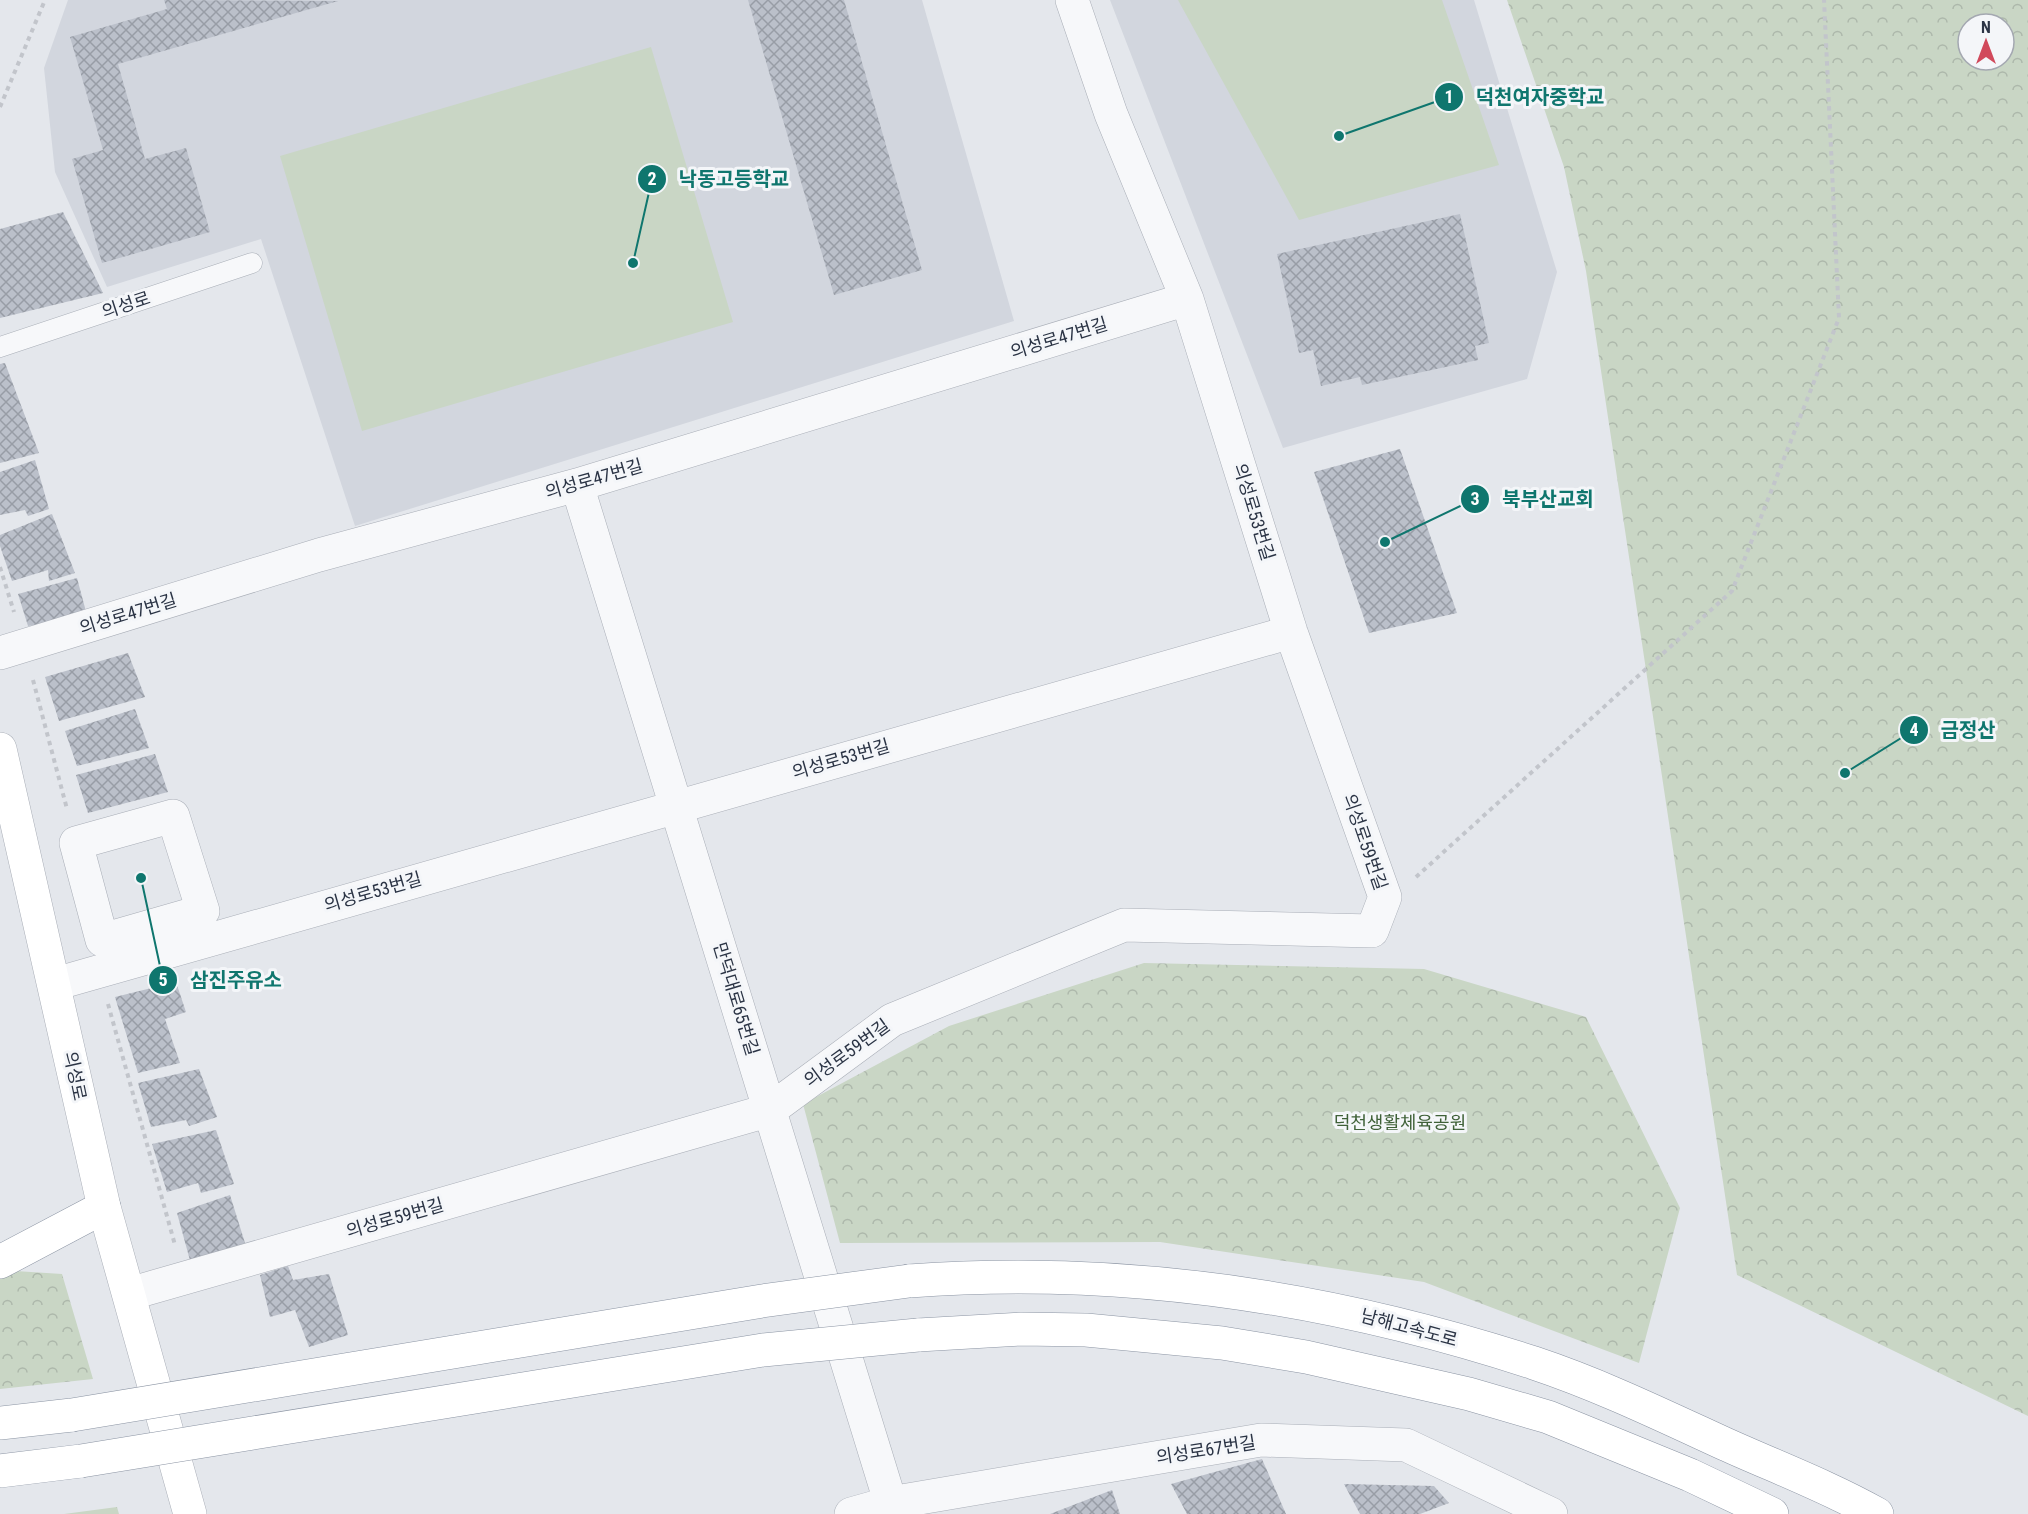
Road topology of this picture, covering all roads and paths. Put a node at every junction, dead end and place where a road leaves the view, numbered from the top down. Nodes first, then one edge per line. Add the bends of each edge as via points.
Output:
1 (45, 0) edge
2 (1072, 0) edge
3 (1824, 0) edge
4 (0, 107) edge
5 (252, 263) dead end
6 (1187, 299) junction
7 (0, 347) edge
8 (578, 485) junction
9 (0, 567) edge
10 (1291, 632) junction
11 (12, 649) edge
12 (0, 750) edge
13 (676, 806) junction
14 (76, 843) dead end
15 (1380, 909) junction
16 (99, 972) junction
17 (55, 984) junction
18 (770, 1110) junction
19 (104, 1207) junction
20 (0, 1262) edge
21 (184, 1278) junction
22 (129, 1294) junction
23 (159, 1400) junction
24 (0, 1423) edge
25 (0, 1471) edge
26 (892, 1509) edge
27 (173, 1514) edge
28 (190, 1514) edge
29 (851, 1514) edge
30 (1551, 1514) edge
31 (1772, 1514) edge
32 (1877, 1514) edge

1 - 4 path
2 - 6 street, 의성로53번길 via 1111,114
3 - 15 path via 1839,318 1732,591
5 - 7 lane, 의성로
6 - 8 street, 의성로47번길
6 - 10 street, 의성로53번길
8 - 11 street, 의성로47번길 via 319,555
8 - 13 street, 만덕대로65번길
9 - 11 path
10 - 13 street, 의성로53번길
10 - 15 street, 의성로59번길 via 1385,897
11 - 14 path
12 - 17 main road, 의성로
13 - 16 street, 의성로53번길
13 - 18 street, 만덕대로65번길
15 - 18 street, 의성로59번길 via 1372,931 1124,925 892,1020
16 - 17 street, 의성로53번길
16 - 21 path
17 - 19 main road, 의성로
18 - 21 street, 의성로59번길
18 - 26 street, 만덕대로65번길
19 - 20 main road
19 - 22 main road, 의성로
21 - 22 street, 의성로59번길
22 - 23 main road, 의성로
23 - 27 main road, 의성로
23 - 28 main road, 의성로
24 - 32 main road, 남해고속도로, bridge via 72,1415 762,1301 909,1281 1010,1277 1174,1284 1312,1304 1534,1363 1608,1391
25 - 31 main road, bridge via 763,1350 918,1335 1086,1330 1306,1357 1469,1394 1548,1418 1690,1475
26 - 29 street, 의성로67번길
26 - 30 street, 의성로67번길 via 1261,1440 1406,1445

